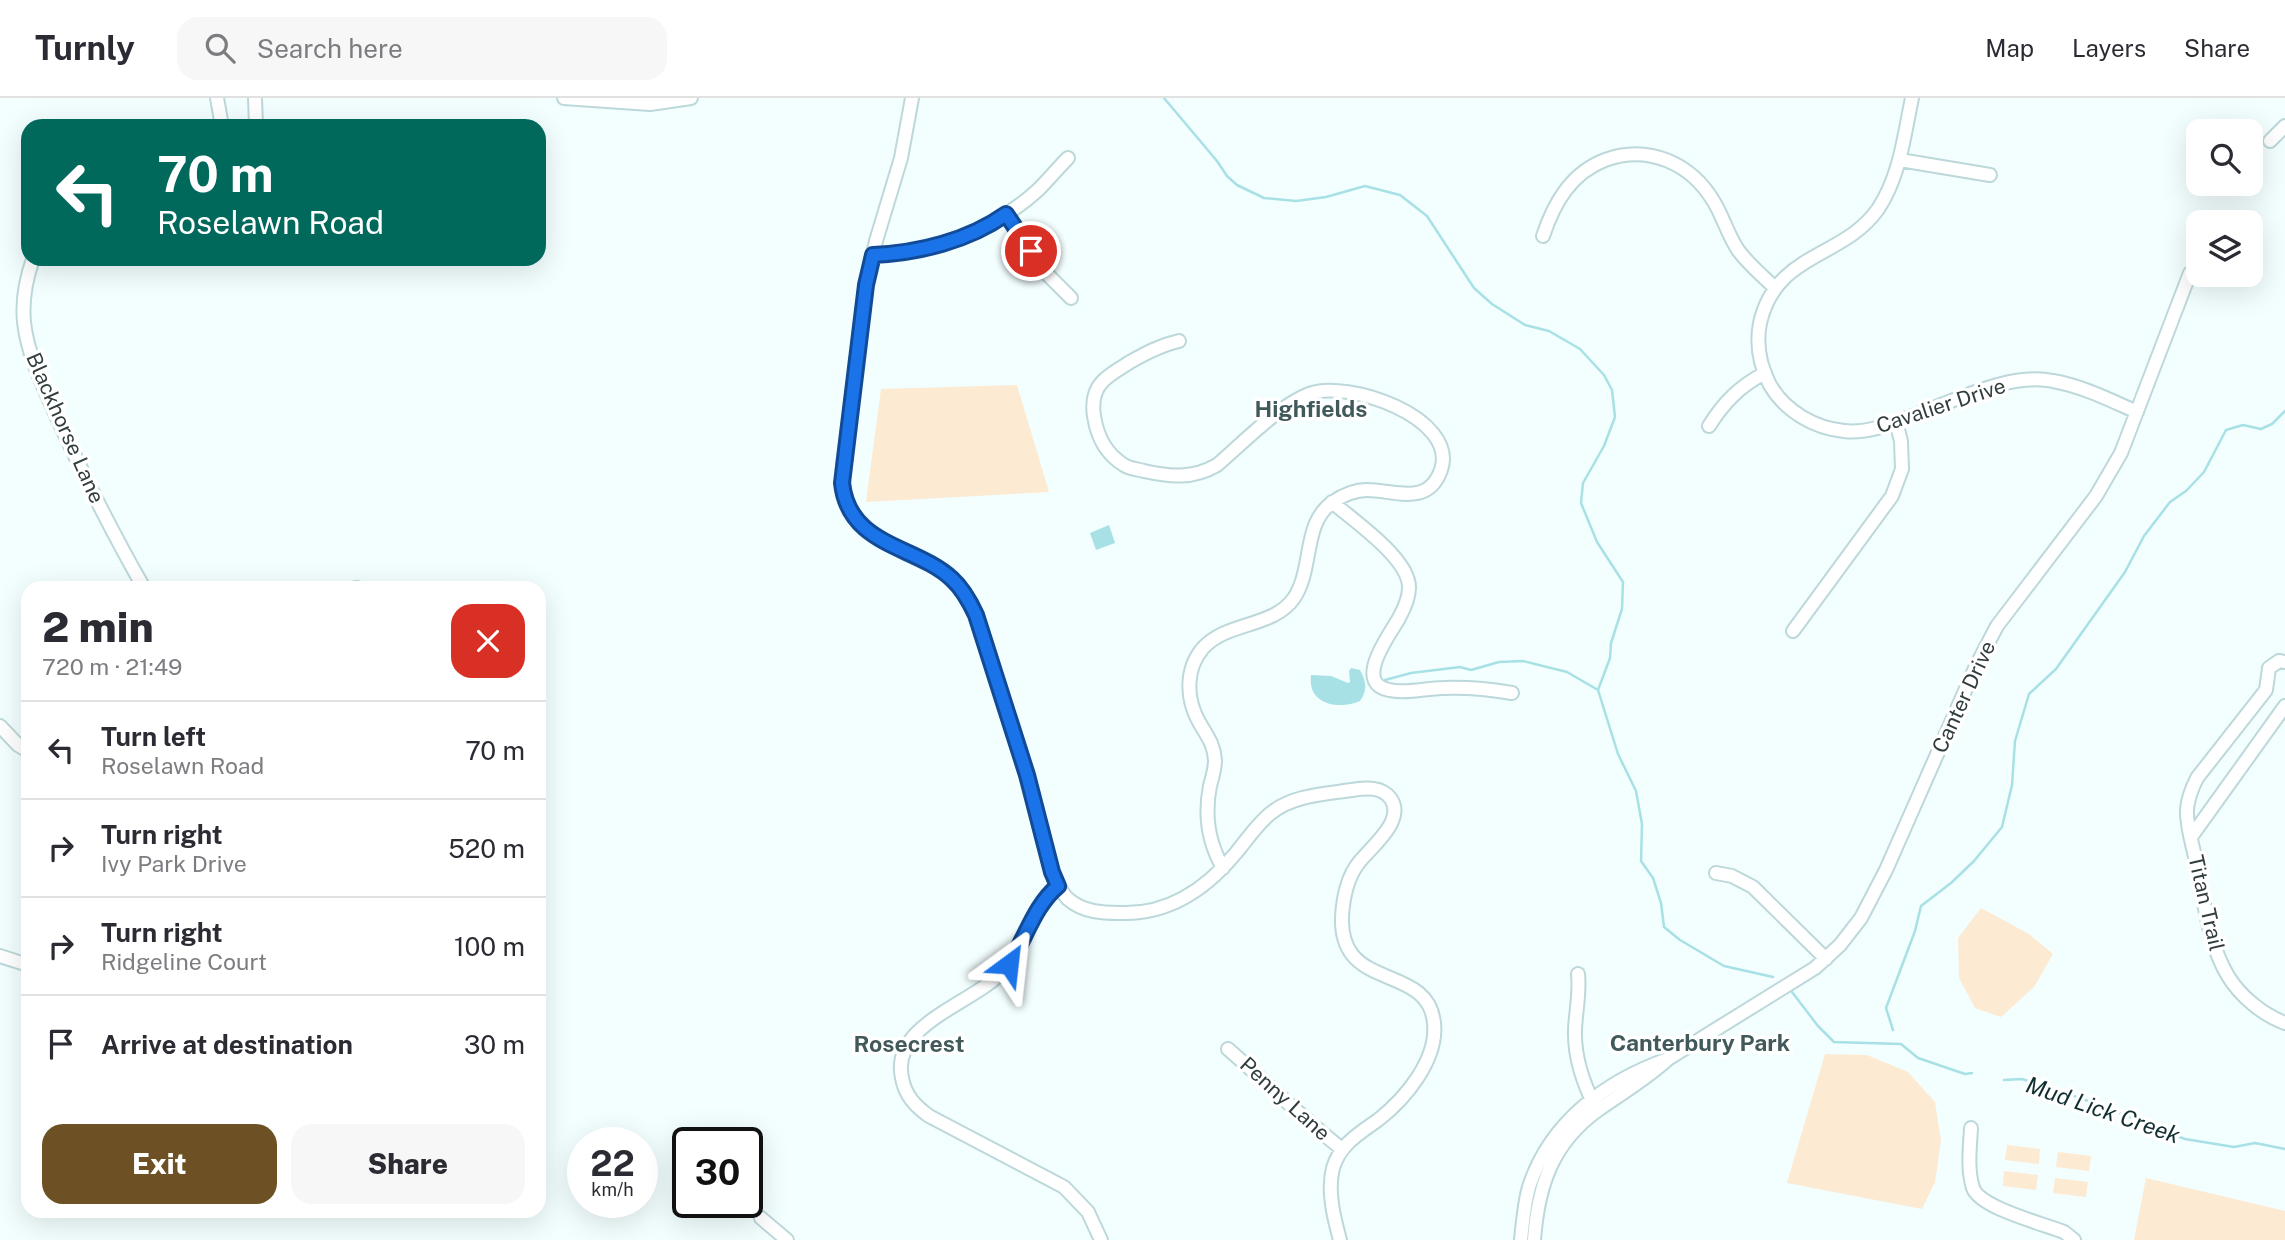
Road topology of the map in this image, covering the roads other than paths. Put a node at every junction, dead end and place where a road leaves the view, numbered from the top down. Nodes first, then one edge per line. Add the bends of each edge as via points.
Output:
1 (217, 98) edge
2 (255, 98) edge
3 (564, 98) edge
4 (691, 98) edge
5 (910, 98) edge
6 (1912, 98) edge
7 (221, 119) edge
8 (256, 119) edge
9 (2285, 126) edge
10 (2270, 141) dead end
11 (1068, 158) dead end
12 (1900, 160) junction
13 (1990, 175) dead end
14 (1006, 214) junction
15 (1544, 236) dead end
16 (873, 255) junction
17 (31, 266) edge
18 (2186, 283) edge
19 (1775, 288) junction
20 (1071, 298) dead end
21 (1179, 341) dead end
22 (1765, 373) junction
23 (2137, 412) junction
24 (1896, 422) junction
25 (1709, 426) dead end
26 (1332, 502) junction
27 (140, 581) edge
28 (1793, 631) dead end
29 (2285, 662) edge
30 (1513, 693) dead end
31 (2285, 706) edge
32 (0, 726) edge
33 (21, 746) edge
34 (2191, 837) junction
35 (1223, 868) junction
36 (1716, 873) dead end
37 (1058, 886) junction
38 (0, 956) edge
39 (1826, 959) junction
40 (21, 963) edge
41 (1578, 974) dead end
42 (2285, 1023) edge
43 (1228, 1048) dead end
44 (1594, 1105) junction
45 (1971, 1128) dead end
46 (1342, 1149) junction
47 (761, 1218) dead end
48 (787, 1240) edge
49 (1101, 1240) edge
50 (1340, 1240) edge
51 (1521, 1240) edge
52 (1534, 1240) edge
53 (2074, 1240) edge

1 - 7 street
2 - 8 street
3 - 4 street via 650,103
5 - 16 street via 901,158
6 - 12 street, Cavalier Drive
9 - 10 street
11 - 14 street via 1039,189
12 - 13 street
12 - 19 street, Cavalier Drive via 1887,194 1868,220 1844,240 1799,265
14 - 16 street via 975,231 926,248
14 - 20 street via 1043,270
15 - 19 street via 1564,191 1591,166 1631,155 1662,158 1697,179 1738,250
16 - 37 street via 843,465 845,502 872,534 939,569 970,601
17 - 27 street, Blackhorse Lane via 23,312 35,368 79,465
18 - 23 street, Canter Drive
19 - 22 street, Cavalier Drive via 1759,328 1759,355
21 - 26 street via 1119,369 1096,391 1095,423 1112,455 1130,468 1194,475 1217,465 1293,403 1329,389 1394,407 1417,417 1432,431 1443,460 1425,489 1405,495 1356,491
22 - 24 street, Cavalier Drive via 1785,403 1818,425 1851,432
22 - 25 street via 1730,397
23 - 24 street, Cavalier Drive via 2077,387 2032,380 1994,386
23 - 39 street, Canter Drive via 2122,453 2096,496 1997,626 1874,895 1848,936
24 - 28 street via 1902,462 1892,496
26 - 30 street via 1385,548 1409,579 1404,607 1377,654 1374,674 1378,682 1390,690 1472,688
26 - 35 street via 1317,518 1302,583 1288,606 1267,619 1219,635 1201,650 1190,672 1194,710 1213,745 1208,833
29 - 34 street, Titan Trail via 2269,668 2266,690 2192,789 2186,812
31 - 34 street, Titan Trail
32 - 33 street
34 - 42 street, Titan Trail via 2221,964 2239,991
35 - 37 street via 1192,895 1145,912 1090,911 1071,902
35 - 46 street via 1269,814 1297,799 1371,788 1385,793 1394,805 1390,826 1347,884 1343,936 1356,960 1422,996 1432,1012 1435,1030 1428,1057 1409,1089
36 - 39 street via 1753,887
37 - 49 street via 1042,902 1018,950 998,977 915,1034 903,1055 901,1072 906,1091 929,1116 1064,1187 1088,1212
38 - 40 street
39 - 44 street, Canter Drive via 1668,1059 1637,1085
41 - 44 street via 1576,1051
43 - 46 street, Penny Lane via 1305,1121
44 - 51 street, Canter Drive via 1560,1129 1541,1158 1527,1197
44 - 52 street, Canter Drive via 1552,1164 1539,1198
45 - 53 street via 1970,1170 1973,1190 1980,1198
46 - 50 street via 1331,1179
47 - 48 street

